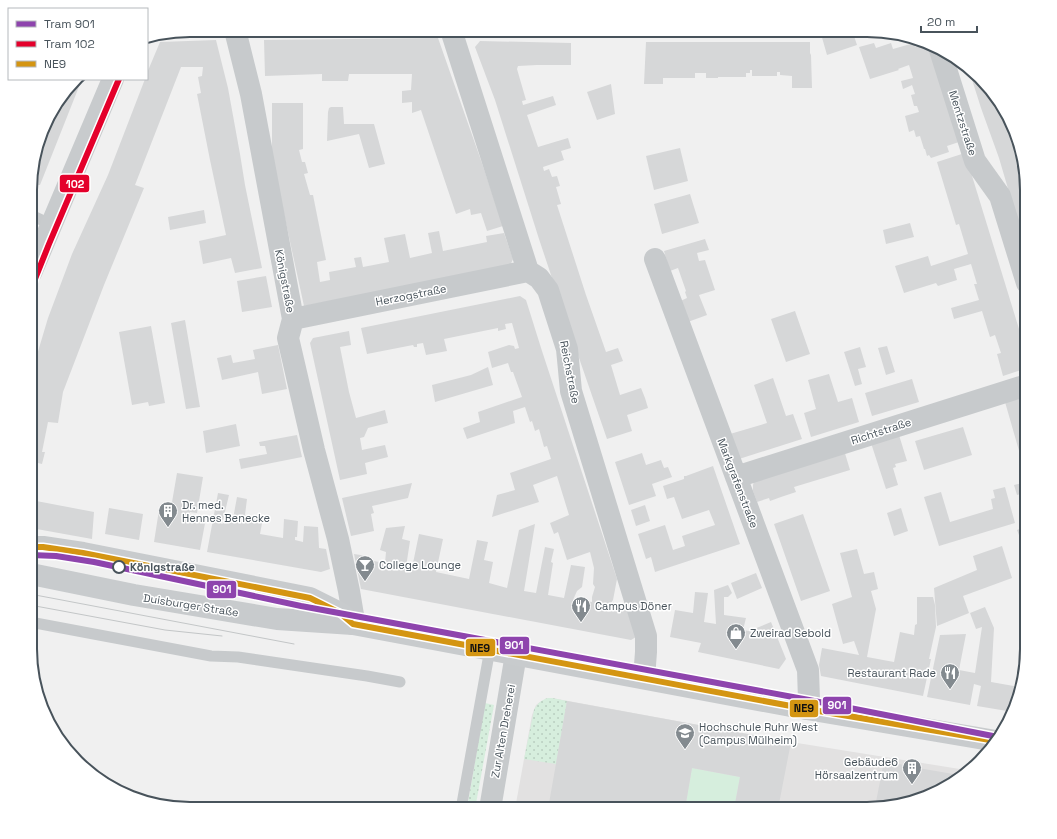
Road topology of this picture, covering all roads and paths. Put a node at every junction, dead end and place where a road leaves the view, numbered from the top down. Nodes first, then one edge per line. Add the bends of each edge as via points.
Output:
1 (237, 37) edge
2 (454, 37) edge
3 (942, 56) edge
4 (113, 80) edge
5 (37, 218) edge
6 (52, 224) junction
7 (655, 259) dead end
8 (37, 260) edge
9 (1020, 260) edge
10 (528, 271) junction
11 (293, 319) junction
12 (1020, 387) edge
13 (736, 477) junction
14 (37, 547) edge
15 (37, 575) edge
16 (37, 623) edge
17 (353, 624) junction
18 (490, 649) junction
19 (516, 654) junction
20 (644, 678) junction
21 (400, 682) dead end
22 (807, 708) junction
23 (990, 740) edge
24 (462, 802) edge
25 (491, 802) edge

1 - 11 street, Königstraße via 251,94
2 - 10 street
3 - 9 street, Mentzstraße via 975,161 1000,196
4 - 6 main road
5 - 6 lane
6 - 8 main road
7 - 13 street, Markgrafenstraße
10 - 11 street, Herzogstraße
10 - 20 street, Reichstraße via 539,278 548,290 567,349 572,391 646,636
11 - 17 street, Königstraße via 288,338 338,539
12 - 13 street, Richtstraße
13 - 22 street, Markgrafenstraße via 808,670
14 - 17 main road, Duisburger Straße via 83,553 310,598
15 - 17 main road, Duisburger Straße via 134,596 276,619
16 - 21 lane via 212,656 238,657
17 - 18 main road, Duisburger Straße
18 - 19 main road, Duisburger Straße
18 - 24 lane
19 - 20 main road, Duisburger Straße
19 - 25 street, Zur Alten Dreherei
20 - 22 main road, Duisburger Straße
22 - 23 main road, Duisburger Straße

